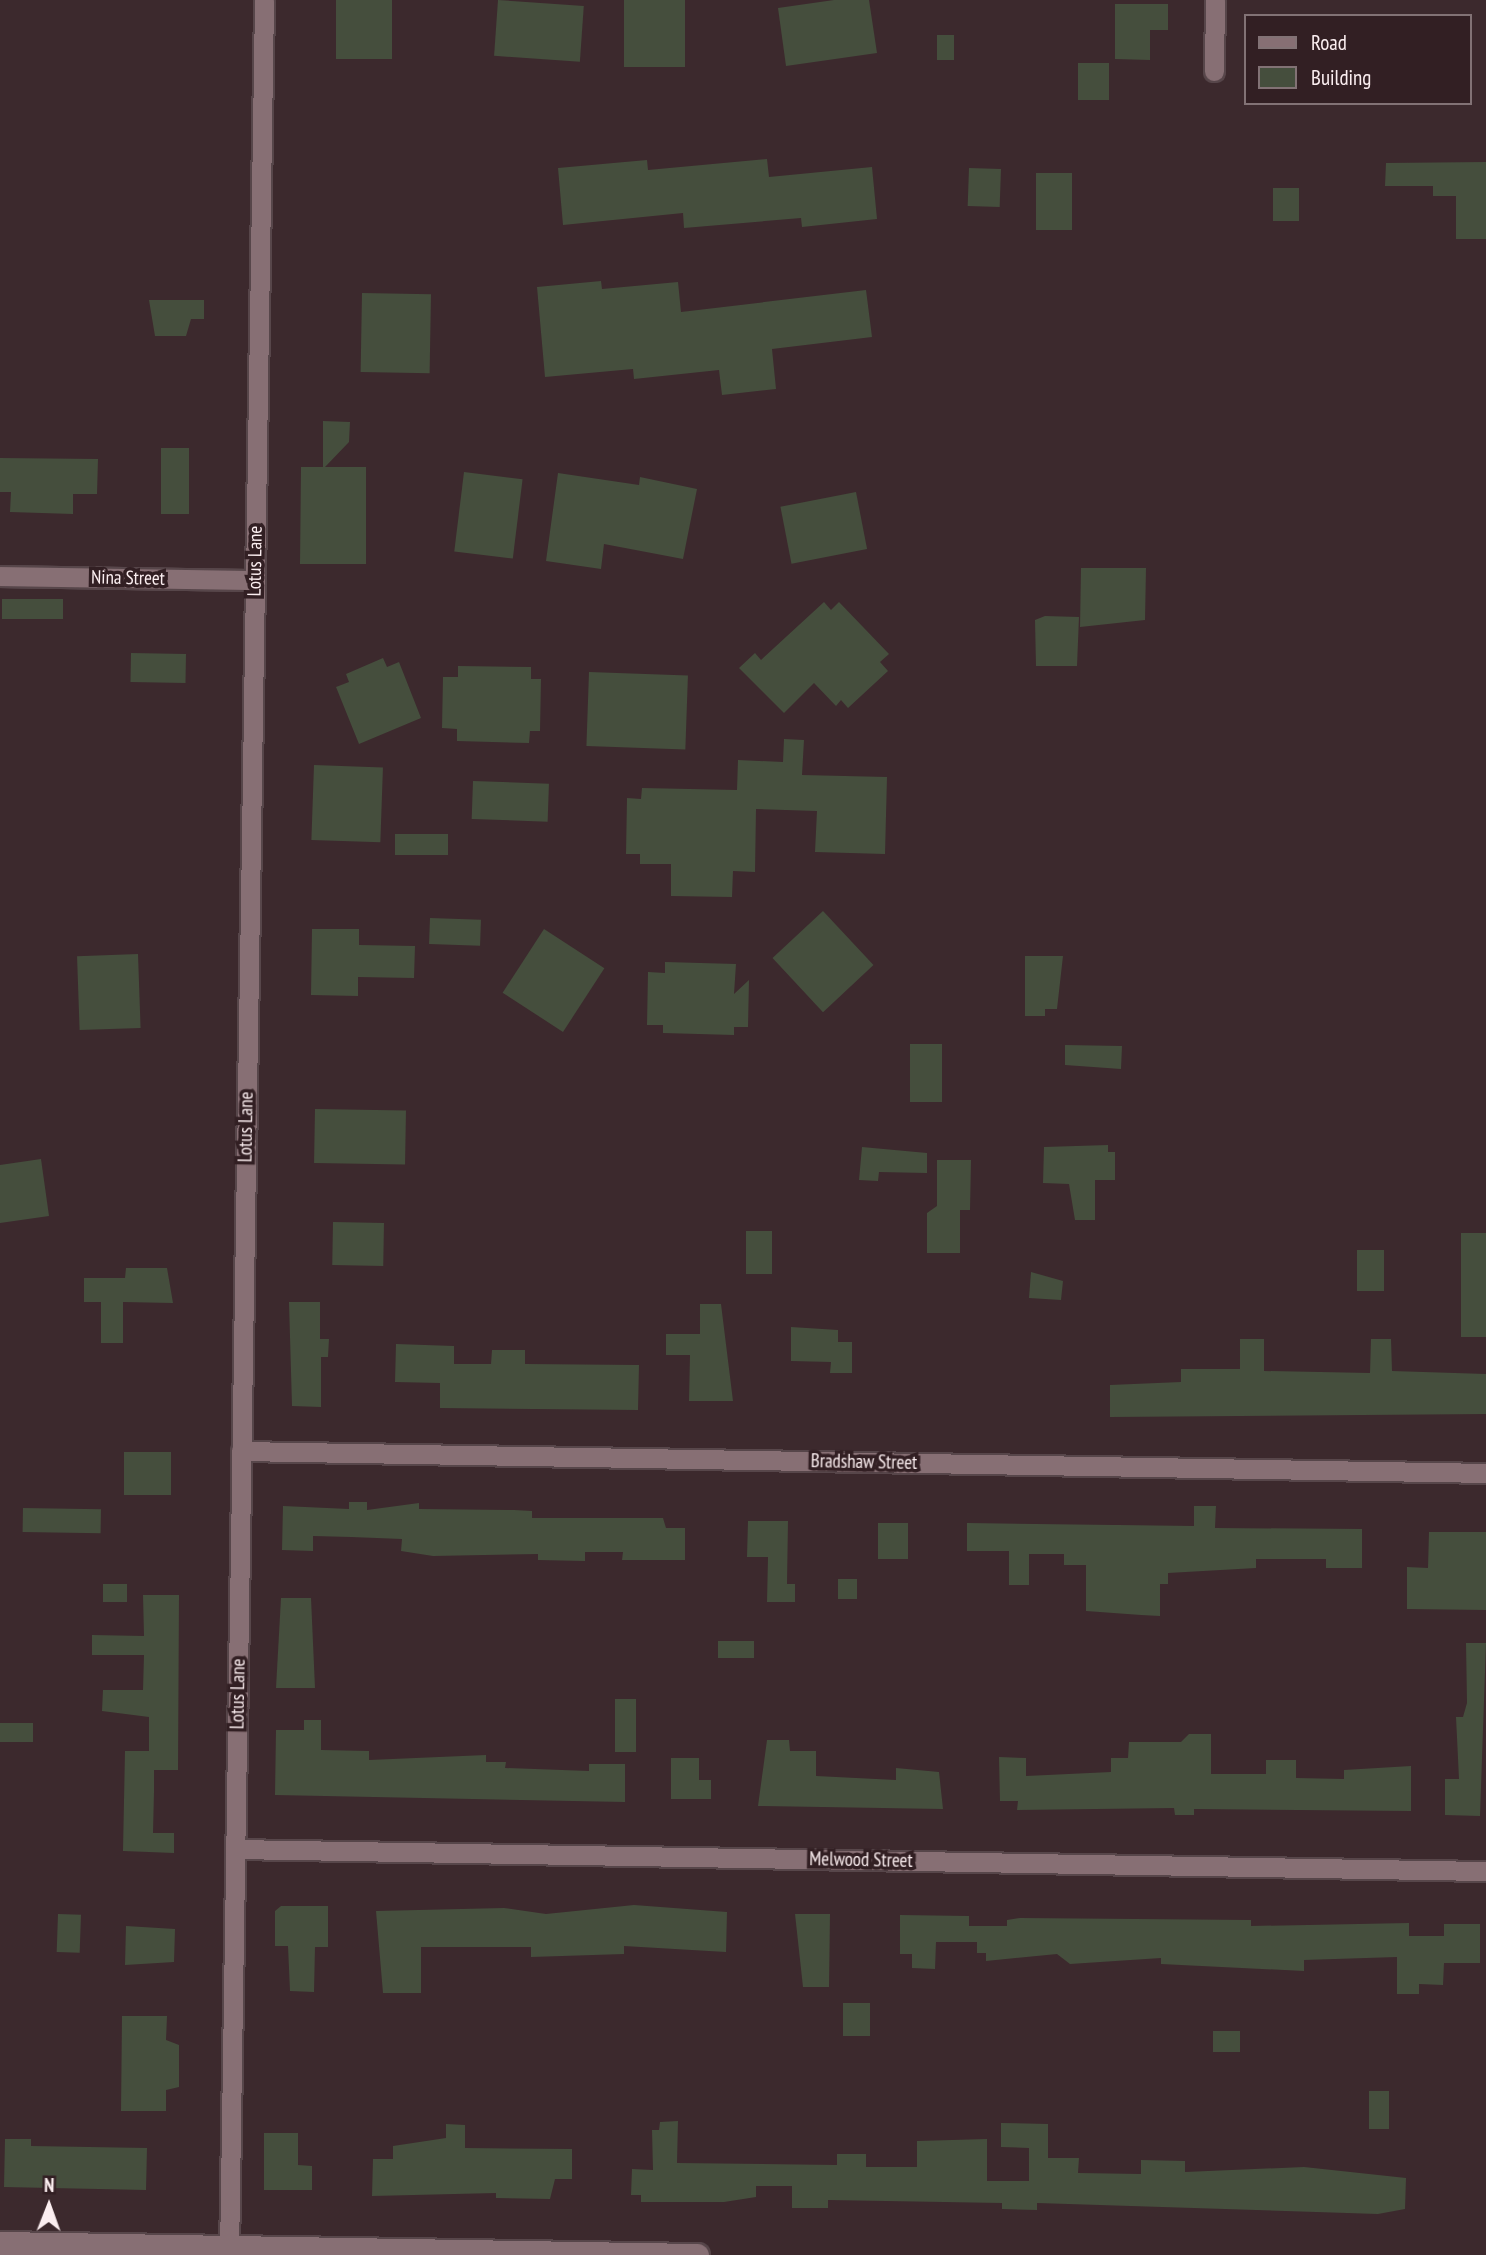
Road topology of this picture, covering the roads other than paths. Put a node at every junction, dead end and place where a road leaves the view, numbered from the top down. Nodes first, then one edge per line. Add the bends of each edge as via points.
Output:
1 (264, 0) edge
2 (1215, 0) edge
3 (1214, 71) dead end
4 (0, 576) edge
5 (255, 580) junction
6 (241, 1451) junction
7 (1486, 1473) edge
8 (235, 1849) junction
9 (1486, 1871) edge
10 (0, 2243) edge
11 (229, 2251) edge
12 (697, 2255) edge

1 - 5 street, Lotus Lane
2 - 3 street
4 - 5 street, Nina Street
5 - 6 street, Lotus Lane
6 - 7 street, Bradshaw Street
6 - 8 street, Lotus Lane
8 - 9 street, Melwood Street
8 - 11 street, Lotus Lane
10 - 11 street
11 - 12 street

